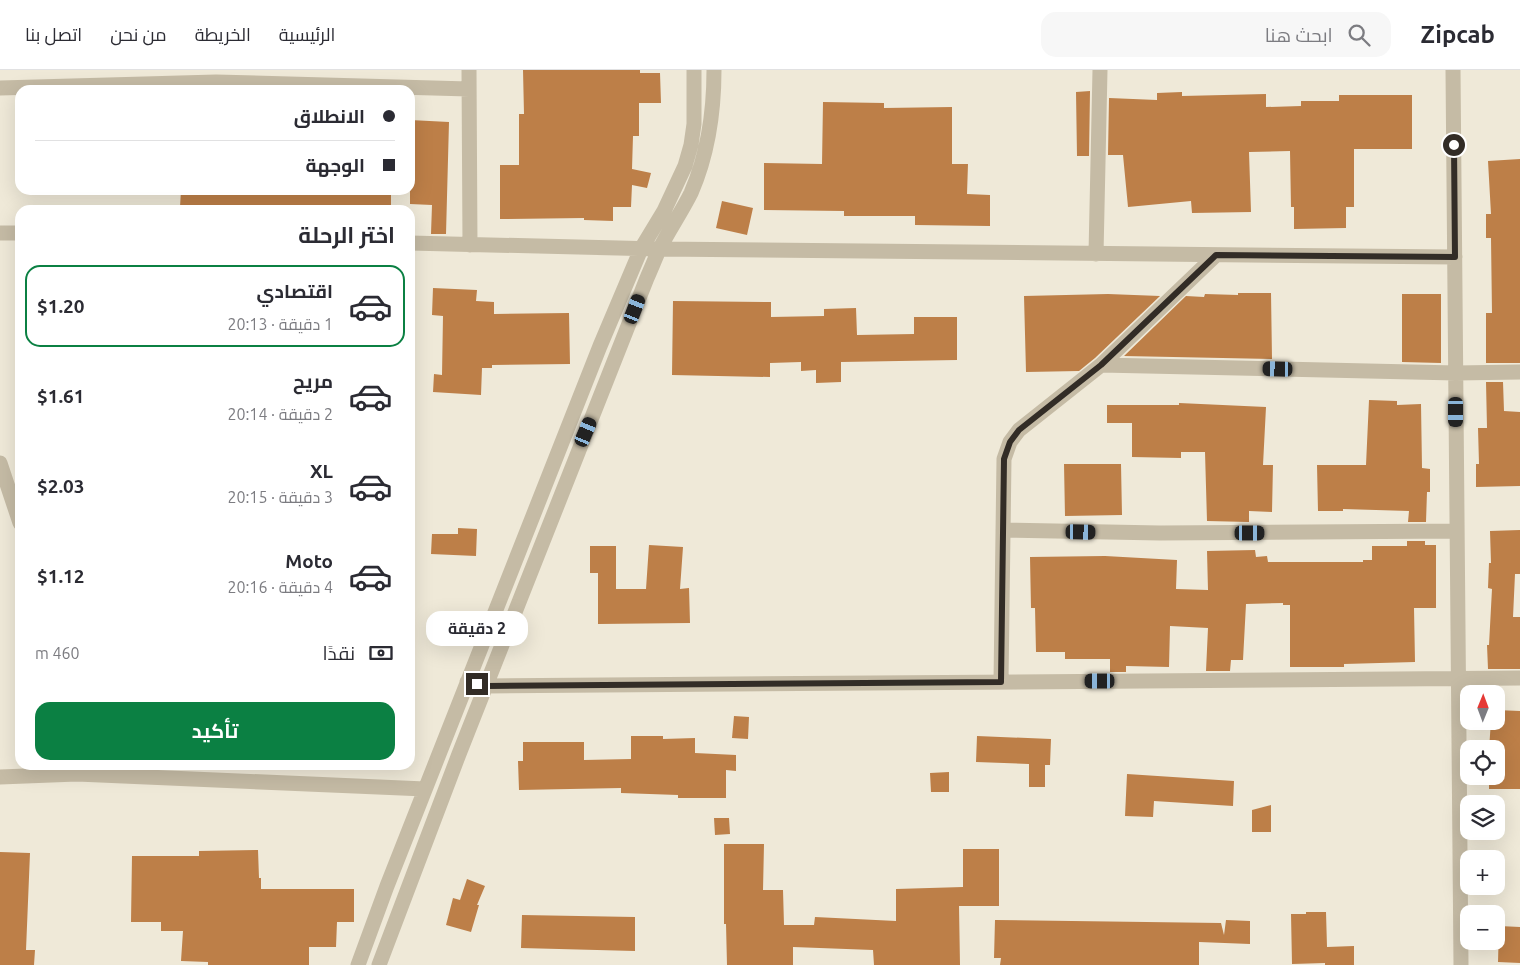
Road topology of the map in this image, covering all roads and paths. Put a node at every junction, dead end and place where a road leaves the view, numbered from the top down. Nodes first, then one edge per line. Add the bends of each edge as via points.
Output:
1 (469, 70) edge
2 (694, 70) edge
3 (714, 70) edge
4 (1100, 70) edge
5 (1453, 70) edge
6 (216, 76) edge
7 (54, 85) edge
8 (391, 85) edge
9 (415, 86) edge
10 (15, 87) edge
11 (0, 88) edge
12 (469, 89) junction
13 (0, 233) edge
14 (15, 234) edge
15 (415, 243) edge
16 (470, 245) junction
17 (641, 249) junction
18 (659, 249) junction
19 (1096, 254) junction
20 (1216, 255) junction
21 (1455, 257) junction
22 (1101, 365) junction
23 (1520, 372) edge
24 (1456, 373) junction
25 (0, 463) edge
26 (15, 508) edge
27 (1003, 530) junction
28 (1457, 531) junction
29 (1520, 678) edge
30 (1458, 679) junction
31 (467, 682) junction
32 (1001, 682) junction
33 (487, 686) junction
34 (66, 770) edge
35 (93, 770) edge
36 (0, 777) edge
37 (425, 789) junction
38 (358, 965) edge
39 (379, 965) edge
40 (1461, 965) edge

1 - 12 street
2 - 17 street via 694,124 685,166 664,211
3 - 18 street via 711,122 698,175
4 - 19 street
5 - 21 street
6 - 7 street
6 - 8 street
9 - 12 street
10 - 11 street
12 - 16 street
13 - 14 street
15 - 16 street
16 - 17 street
17 - 18 street
17 - 31 street
18 - 19 street
18 - 33 street
19 - 20 street
20 - 21 street
20 - 22 street
21 - 24 street
22 - 24 street
22 - 27 street via 1019,430 1010,442 1004,459
23 - 24 street
24 - 28 street
25 - 26 street
27 - 28 street via 1160,534
27 - 32 street
28 - 30 street
29 - 30 street
30 - 32 street
30 - 40 street
31 - 33 street
31 - 37 street
32 - 33 street
33 - 39 street
34 - 36 street
35 - 37 street
37 - 38 street

